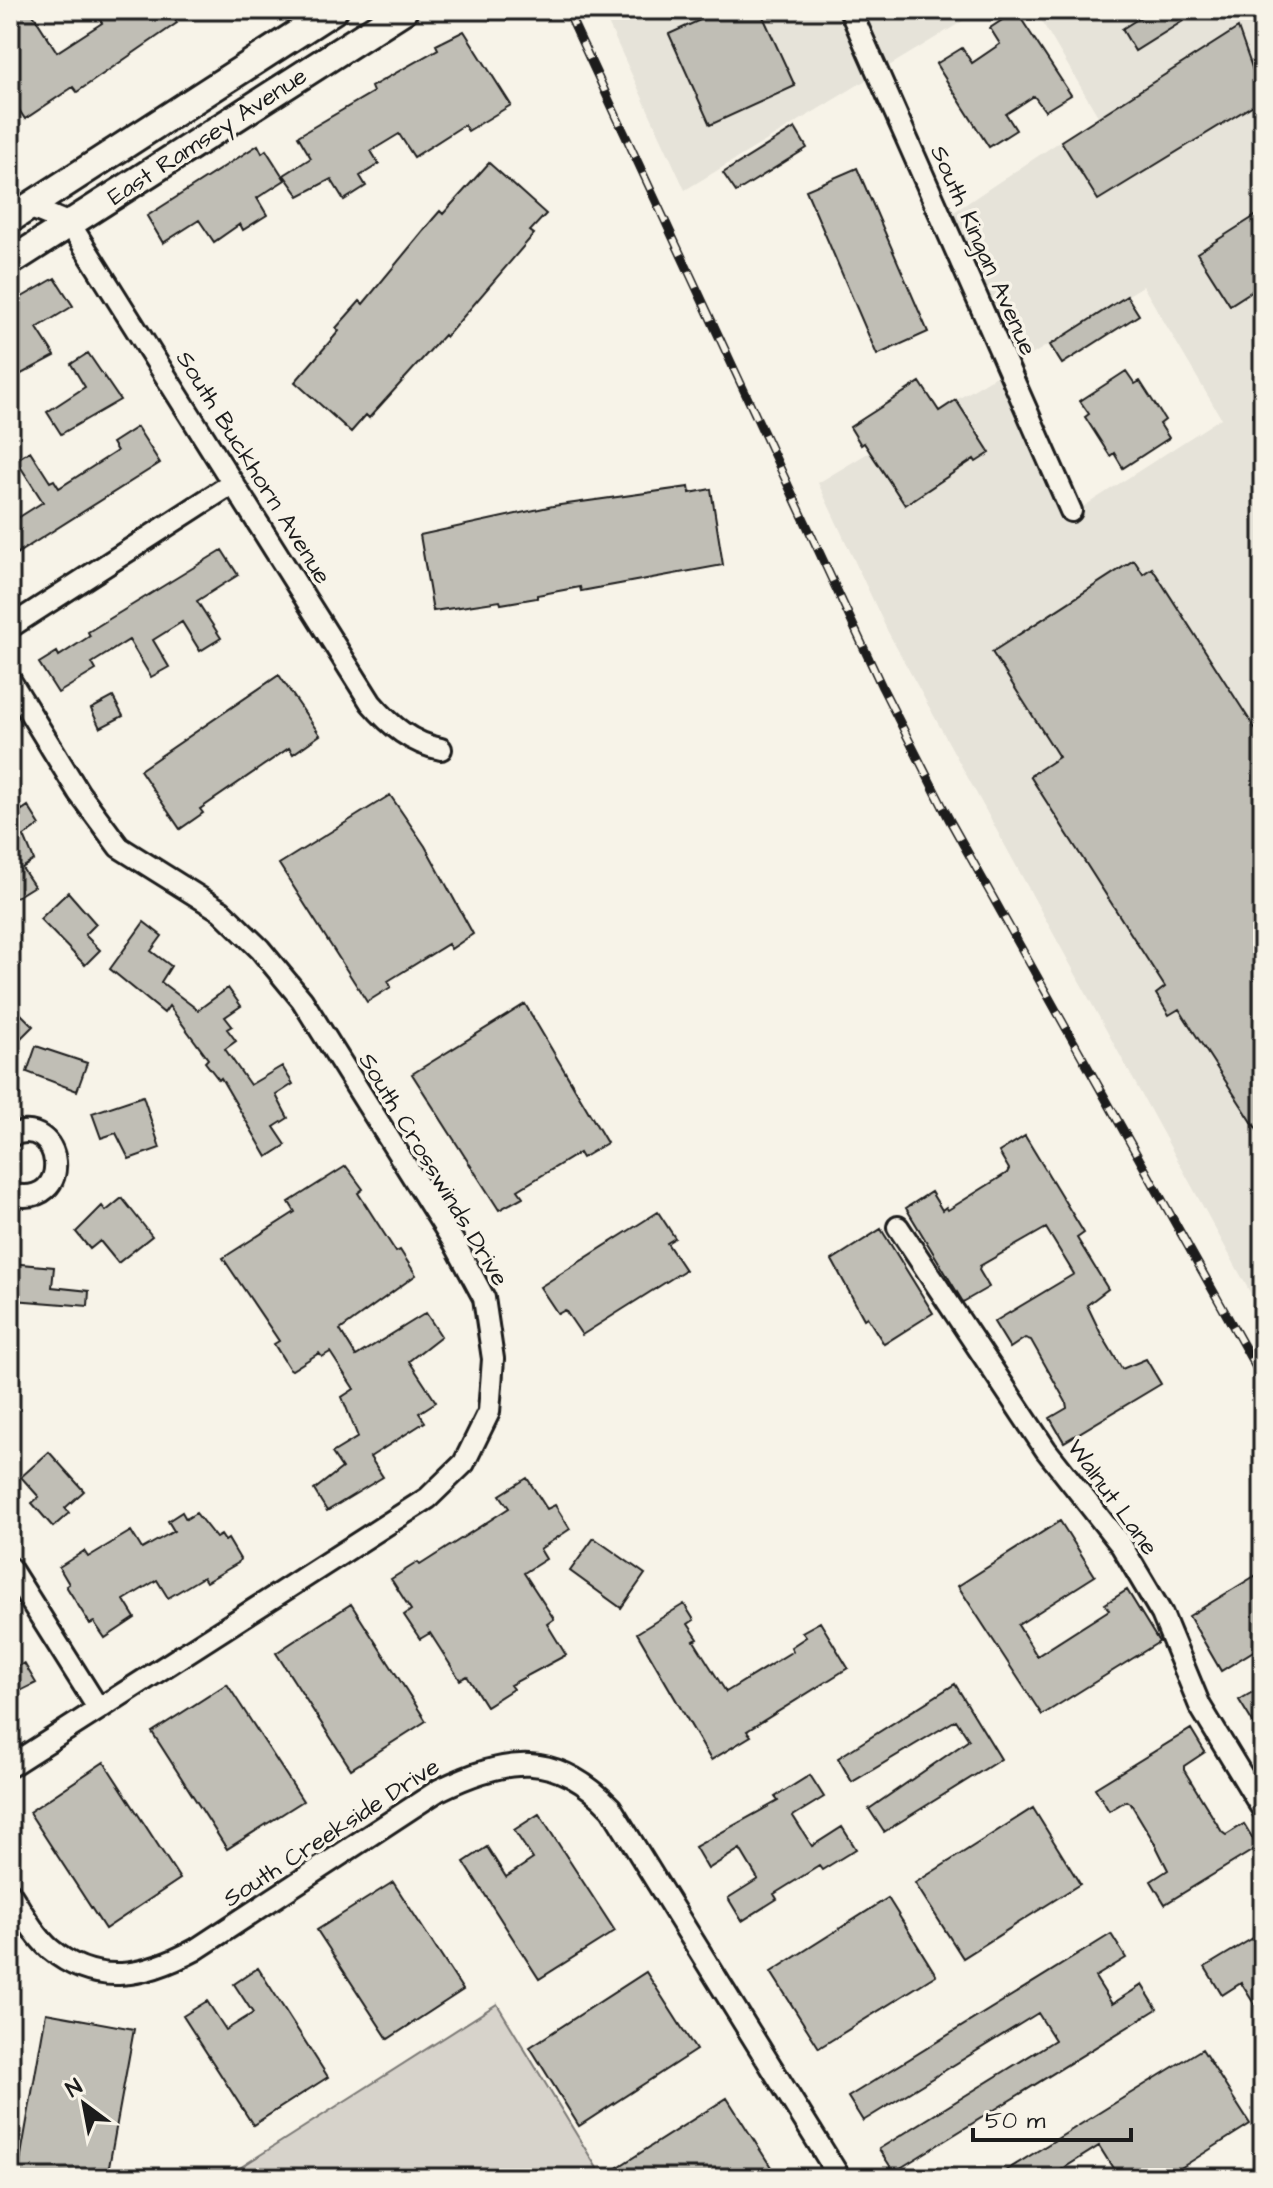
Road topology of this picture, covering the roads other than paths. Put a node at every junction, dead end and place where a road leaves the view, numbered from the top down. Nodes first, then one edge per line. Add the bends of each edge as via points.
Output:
1 (334, 10) edge
2 (404, 10) edge
3 (850, 10) edge
4 (20, 213) edge
5 (70, 224) junction
6 (10, 262) edge
7 (233, 483) junction
8 (1071, 511) dead end
9 (10, 627) edge
10 (10, 680) edge
11 (441, 749) dead end
12 (10, 1136) edge
13 (10, 1194) edge
14 (898, 1227) dead end
15 (10, 1568) edge
16 (98, 1708) junction
17 (10, 1766) edge
18 (1263, 1810) edge
19 (10, 1893) edge
20 (840, 2178) edge

1 - 4 street, East Ramsey Avenue
2 - 5 street, East Ramsey Avenue
3 - 8 street, South Kingan Avenue
4 - 5 street
5 - 6 street, East Ramsey Avenue
5 - 7 street, South Buckhorn Avenue
7 - 9 street
7 - 11 street, South Buckhorn Avenue via 371,703 390,725 424,746
10 - 16 street, South Crosswinds Drive via 119,847 221,911 302,1000 477,1284 488,1312 493,1359 489,1412 464,1463 428,1498
12 - 13 street via 32,1133 47,1141 56,1171 40,1193
14 - 18 street, Walnut Lane via 1046,1450 1121,1545 1162,1614 1200,1706
15 - 16 street
16 - 17 street, South Crosswinds Drive
19 - 20 street, South Creekside Drive via 49,1948 78,1966 135,1975 195,1950 470,1774 504,1764 538,1765 570,1775 611,1808

